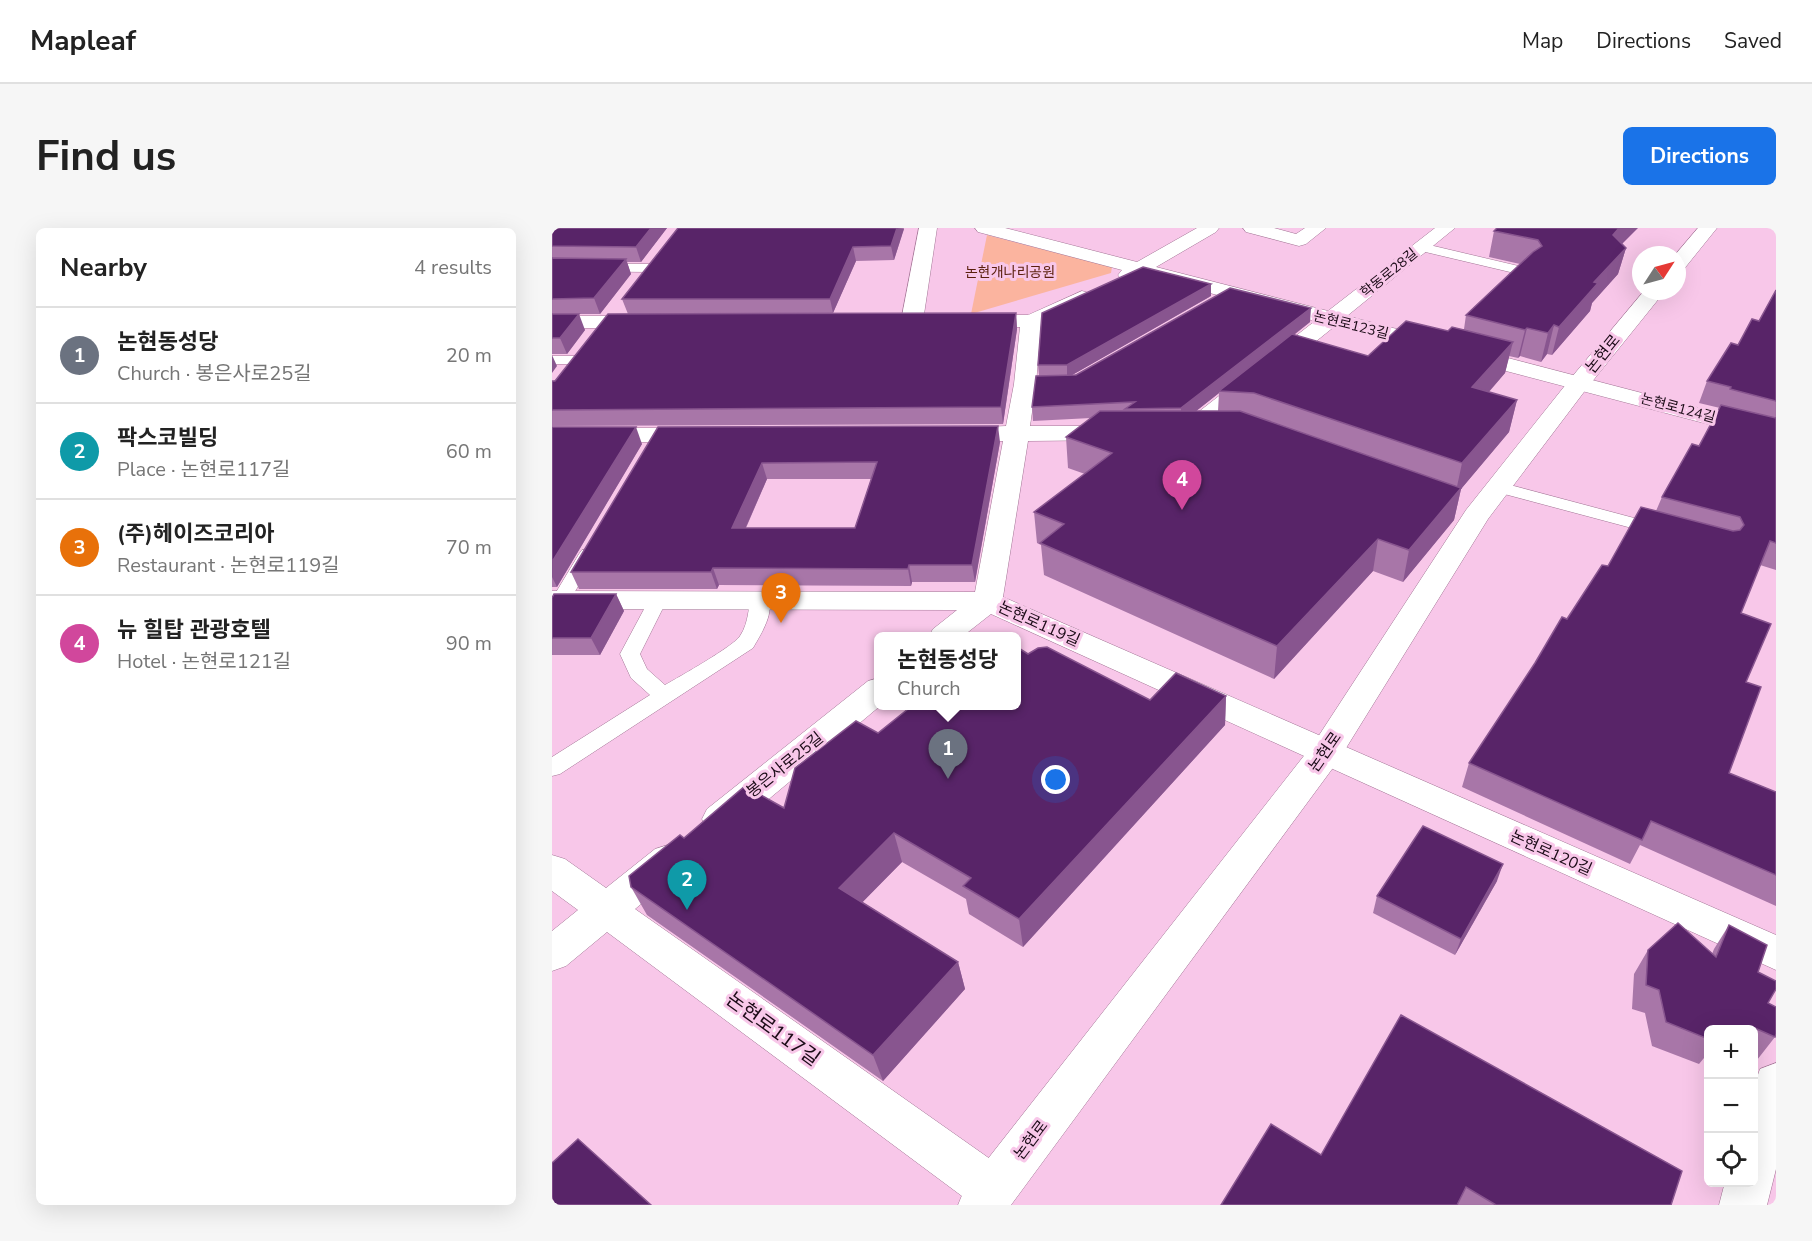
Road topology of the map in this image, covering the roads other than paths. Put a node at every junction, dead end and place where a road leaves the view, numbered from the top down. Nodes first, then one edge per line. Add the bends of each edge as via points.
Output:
1 (928, 228) edge
2 (984, 228) edge
3 (1210, 228) edge
4 (1252, 228) edge
5 (1317, 228) edge
6 (1446, 228) edge
7 (1708, 228) edge
8 (1422, 247) junction
9 (1686, 254) edge
10 (656, 260) joint
11 (552, 267) edge
12 (1139, 270) junction
13 (1527, 272) edge
14 (635, 286) edge
15 (1228, 293) junction
16 (1648, 300) edge
17 (620, 304) dead end
18 (1208, 304) edge
19 (1332, 320) junction
20 (888, 321) edge
21 (912, 321) junction
22 (1031, 321) junction
23 (552, 322) edge
24 (604, 322) junction
25 (664, 322) edge
26 (552, 360) edge
27 (576, 360) junction
28 (558, 383) edge
29 (1579, 383) junction
30 (1231, 432) edge
31 (1164, 433) junction
32 (933, 434) edge
33 (1016, 434) junction
34 (552, 435) edge
35 (718, 435) edge
36 (1776, 435) edge
37 (1499, 487) junction
38 (1678, 535) edge
39 (597, 538) edge
40 (556, 600) edge
41 (760, 600) junction
42 (988, 601) junction
43 (657, 602) junction
44 (949, 632) edge
45 (874, 693) edge
46 (663, 695) junction
47 (1326, 752) junction
48 (552, 768) edge
49 (552, 870) edge
50 (608, 909) junction
51 (1776, 953) edge
52 (552, 954) edge
53 (1776, 1084) edge
54 (1758, 1151) edge
55 (1748, 1187) edge
56 (987, 1197) edge
57 (1743, 1205) edge

1 - 21 street
2 - 12 street, 논현로123길
3 - 12 street
4 - 5 street via 1299,240
6 - 8 street, 학동로28길
7 - 9 street
8 - 13 lane, 학동로28길
8 - 19 street, 학동로28길
10 - 11 lane
10 - 14 street
12 - 15 street, 논현로123길
12 - 22 street
15 - 18 lane
15 - 19 street, 논현로123길
16 - 29 street, 논현로
17 - 24 street
19 - 29 street, 논현로123길
19 - 31 street, 학동로28길
20 - 21 street
21 - 22 street
22 - 33 street via 1031,384
23 - 24 street
24 - 25 street
24 - 27 street
26 - 27 lane
27 - 28 street
29 - 36 street, 논현로124길
29 - 37 street, 논현로
30 - 31 street
31 - 33 street
32 - 33 street
33 - 42 street
34 - 35 street via 652,445
37 - 38 lane
37 - 47 street, 논현로 via 1465,512
39 - 40 lane, 논현로119길
40 - 43 street, 논현로119길
41 - 42 street, 논현로119길
41 - 43 street, 논현로119길
41 - 46 lane via 758,621 746,643
42 - 44 street
42 - 47 street, 논현로119길
43 - 46 lane via 630,654 638,673
45 - 50 street, 봉은사로25길
46 - 48 lane
47 - 51 street, 논현로120길
47 - 56 street, 논현로
49 - 50 street, 논현로117길
50 - 52 street, 봉은사로25길
50 - 56 street, 논현로117길
53 - 54 street
55 - 57 street

